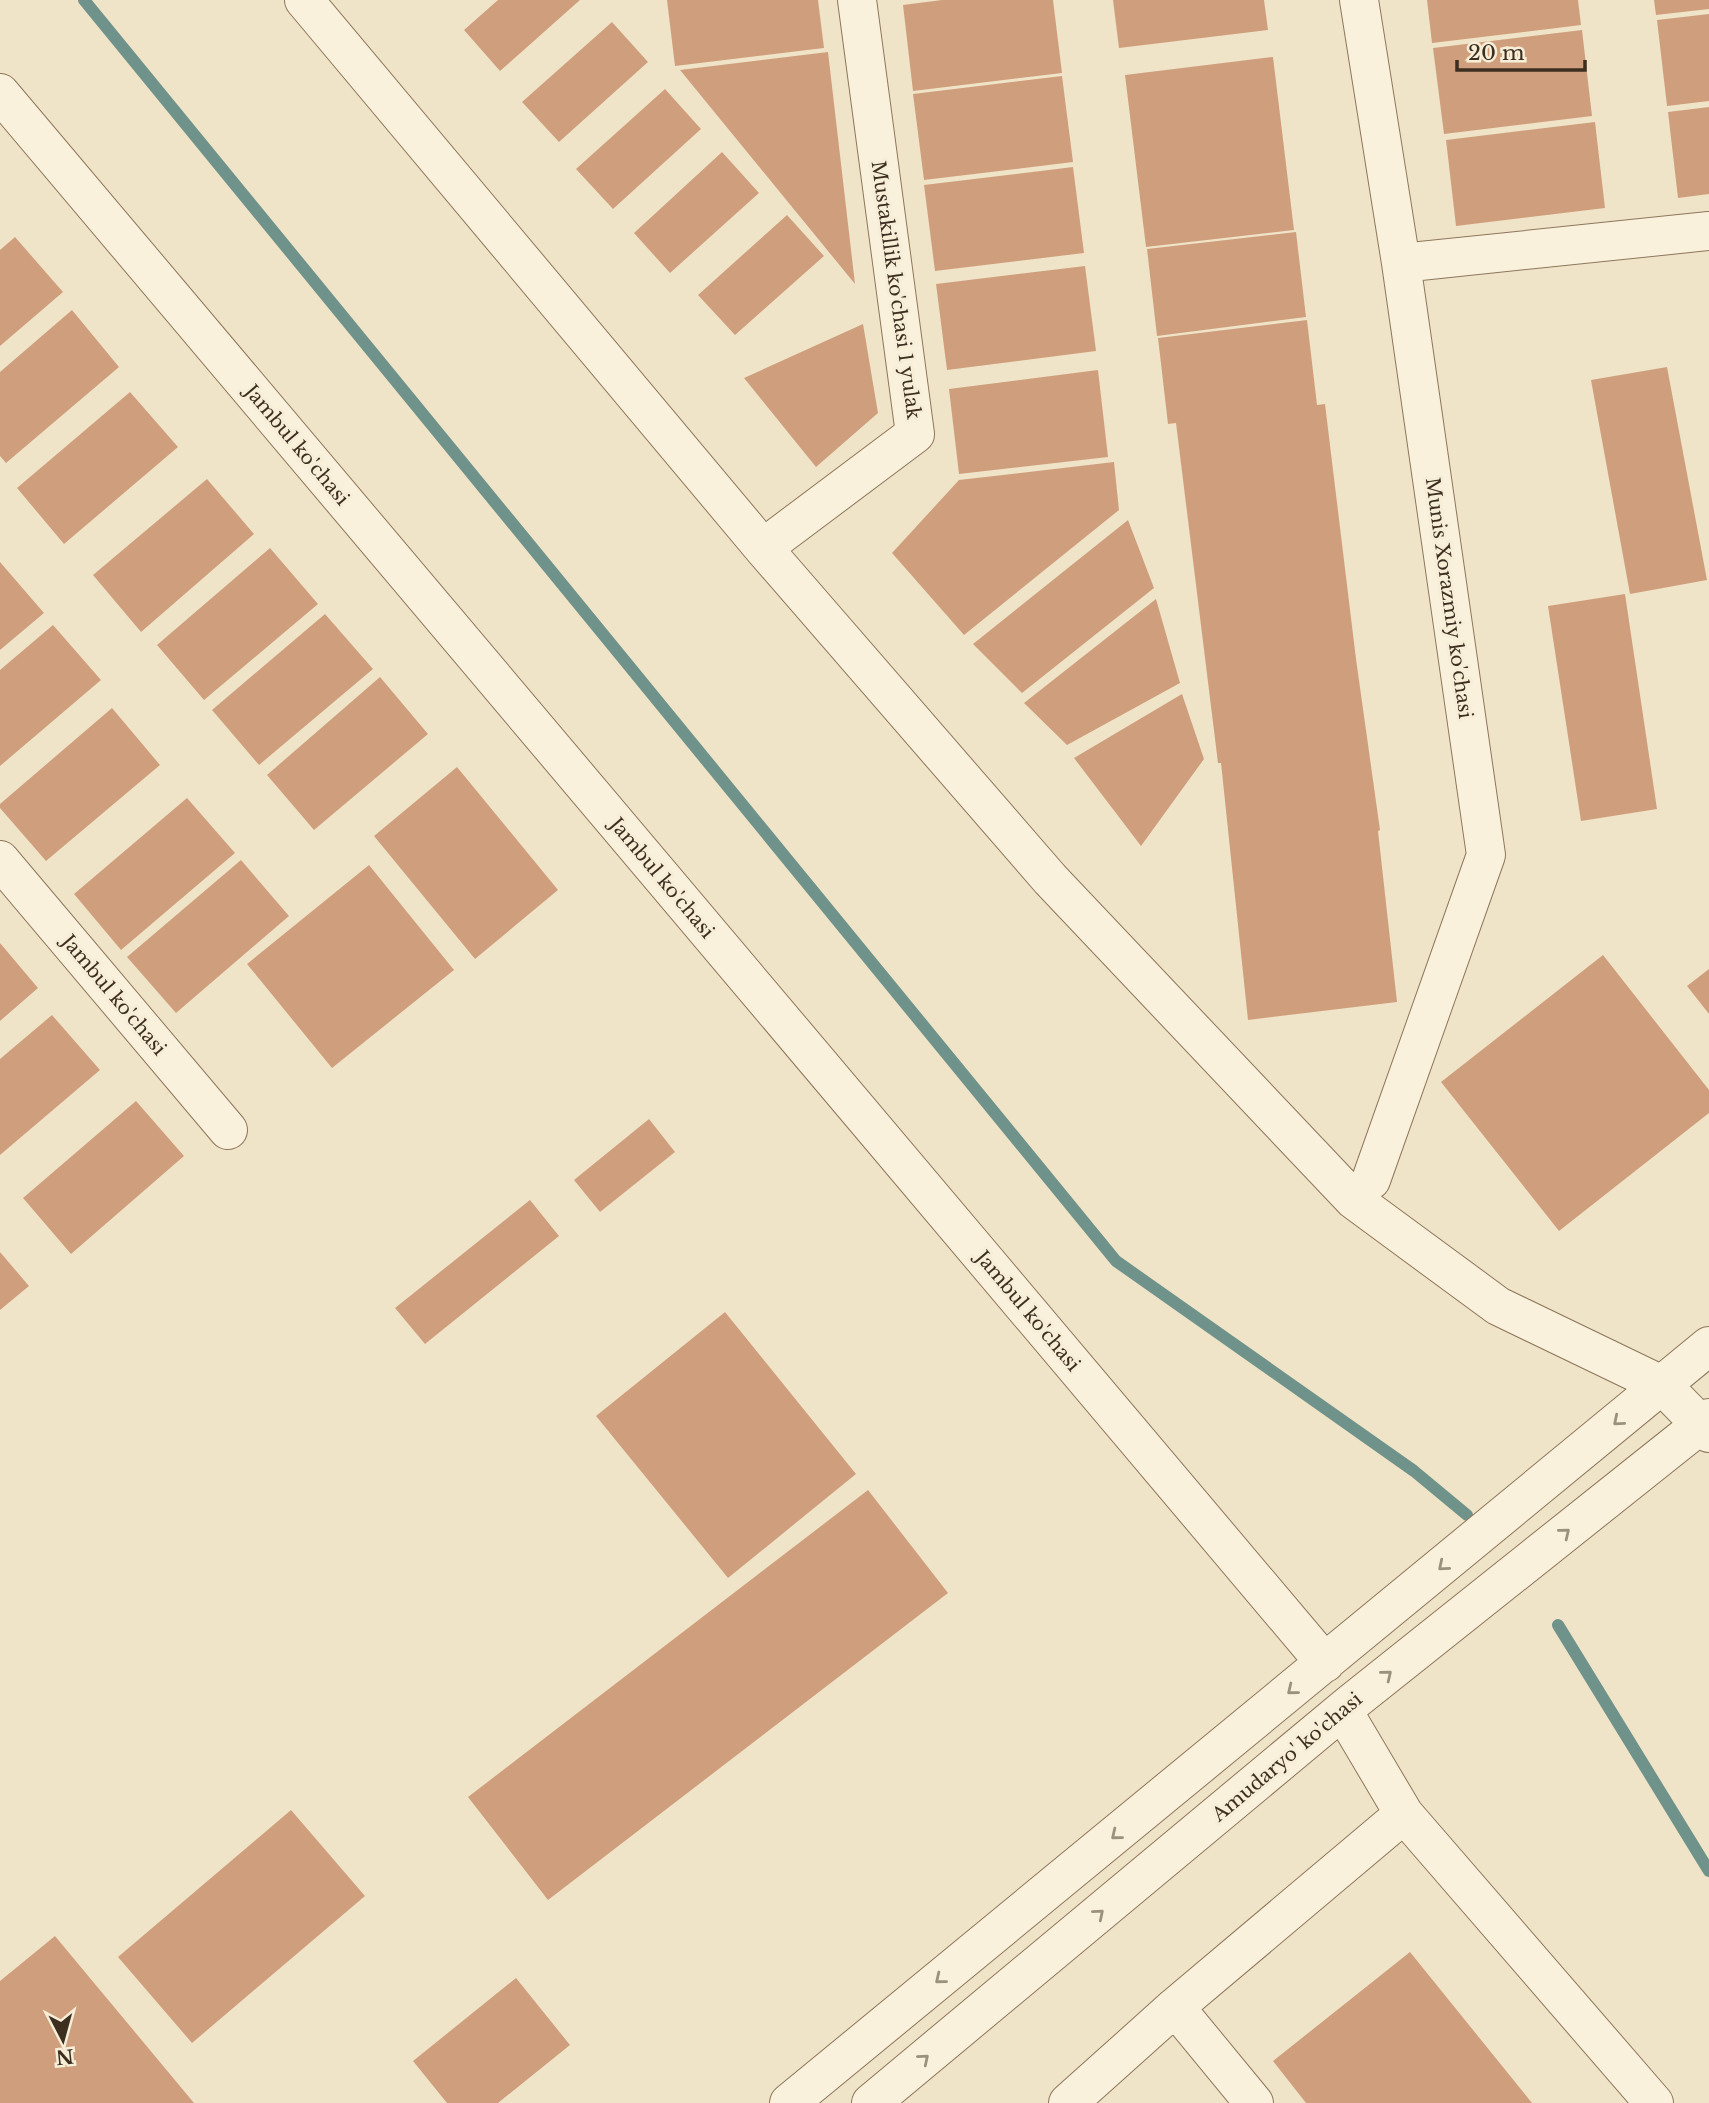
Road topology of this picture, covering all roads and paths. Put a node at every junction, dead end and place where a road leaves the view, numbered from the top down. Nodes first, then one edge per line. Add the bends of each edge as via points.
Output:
1 (304, 0) edge
2 (857, 0) edge
3 (1359, 0) edge
4 (0, 93) edge
5 (1709, 231) edge
6 (1401, 263) junction
7 (764, 548) junction
8 (0, 860) edge
9 (228, 1130) dead end
10 (1371, 1180) dead end
11 (1709, 1346) edge
12 (1662, 1385) junction
13 (1706, 1425) edge
14 (1325, 1663) junction
15 (1343, 1710) junction
16 (1404, 1814) junction
17 (1175, 2007) junction
18 (789, 2103) edge
19 (871, 2103) edge
20 (1068, 2103) edge
21 (1254, 2103) edge
22 (1654, 2103) edge

1 - 7 street
2 - 7 street, Mustakillik ko'chasi 1 yulak via 915,434
3 - 6 street, Munis Xorazmiy ko'chasi
4 - 14 street, Jambul ko'chasi
5 - 6 street
6 - 10 street, Munis Xorazmiy ko'chasi via 1486,855
7 - 12 street via 1050,878 1354,1200 1498,1306
8 - 9 street, Jambul ko'chasi
11 - 12 street
12 - 13 street
12 -> 14 street
15 -> 13 street, Amudaryo' ko'chasi
14 -> 18 street
15 - 16 street
19 -> 15 street, Amudaryo' ko'chasi
16 - 17 street
16 - 22 street
17 - 20 street
17 - 21 street

